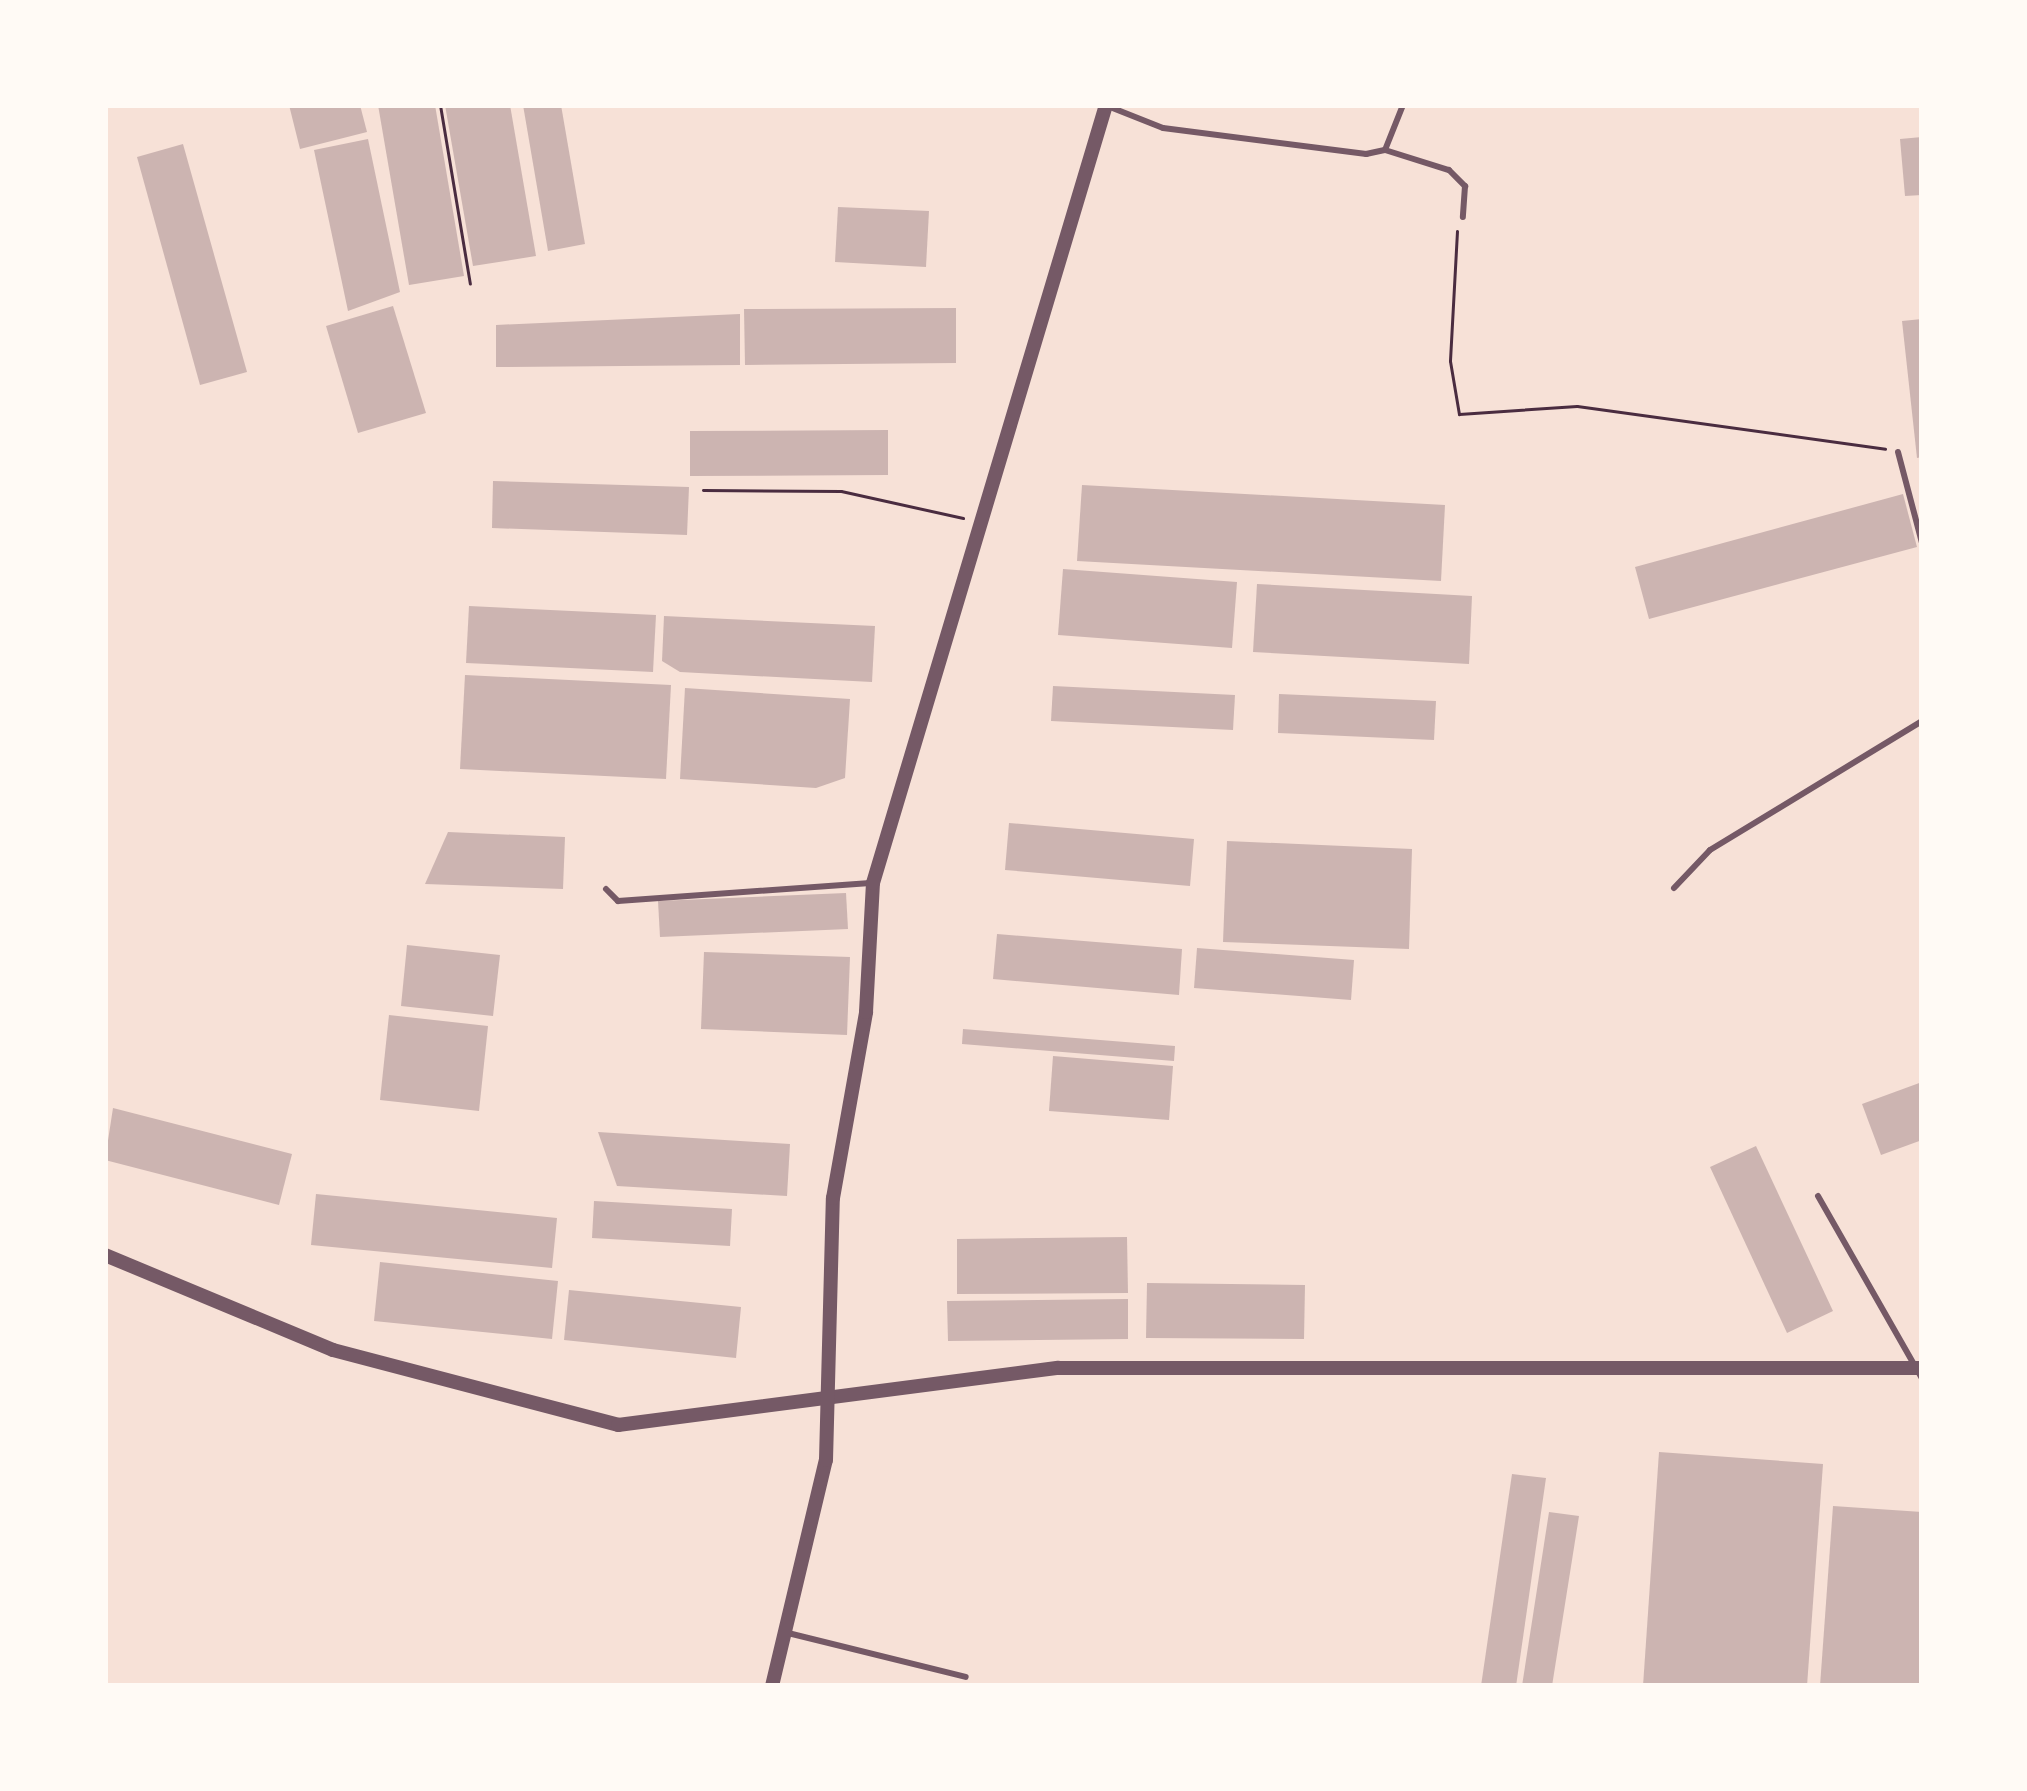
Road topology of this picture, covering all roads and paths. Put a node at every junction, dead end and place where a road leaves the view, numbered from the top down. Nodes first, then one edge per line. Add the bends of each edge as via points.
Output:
1 (440, 105) edge
2 (1106, 105) edge
3 (1403, 105) edge
4 (1384, 151) junction
5 (1462, 217) joint
6 (470, 284) dead end
7 (1898, 452) joint
8 (703, 490) dead end
9 (982, 525) junction
10 (1922, 543) edge
11 (1922, 721) edge
12 (873, 883) junction
13 (1674, 888) dead end
14 (606, 889) dead end
15 (1819, 1196) dead end
16 (105, 1255) edge
17 (1921, 1371) edge
18 (826, 1394) junction
19 (788, 1633) junction
20 (966, 1677) dead end
21 (772, 1686) edge

1 - 6 path
2 - 4 lane via 1226,139
2 - 9 street
3 - 4 lane
4 - 5 lane via 1449,170 1465,186
5 - 7 path via 1450,337 1459,414 1577,406
7 - 10 lane
8 - 9 path via 841,491
9 - 12 street
11 - 13 lane via 1710,850
12 - 14 lane via 618,901
12 - 18 street via 866,1012 833,1198
15 - 17 lane
16 - 18 street via 333,1350 618,1425 795,1408
17 - 18 street via 1058,1368
18 - 19 street via 826,1460
19 - 20 lane
19 - 21 street

